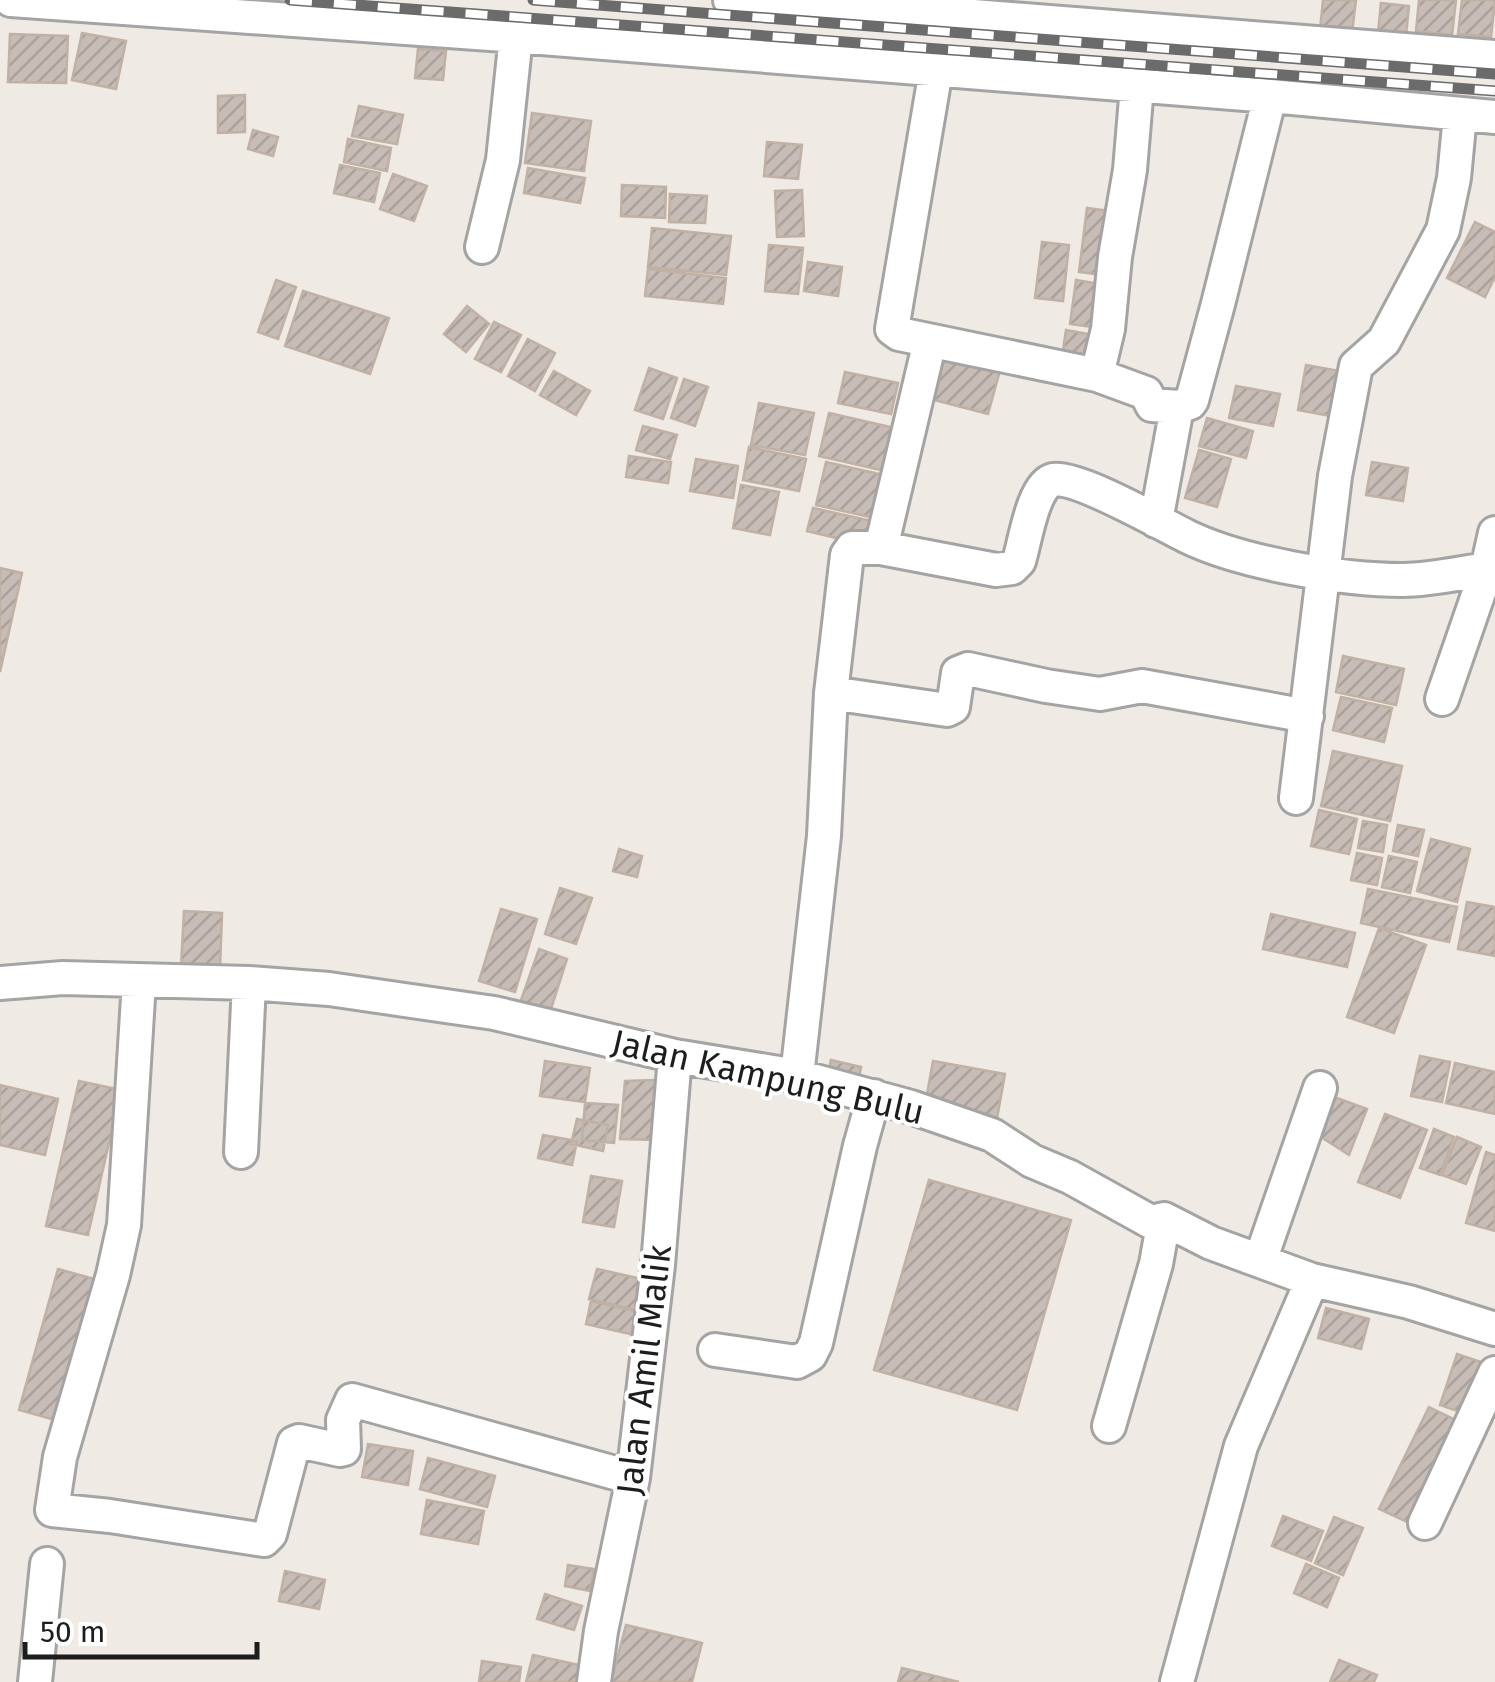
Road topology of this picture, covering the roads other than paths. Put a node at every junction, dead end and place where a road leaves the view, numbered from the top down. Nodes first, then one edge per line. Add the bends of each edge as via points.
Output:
1 (11, 0) edge
2 (730, 0) edge
3 (808, 2) edge
4 (516, 36) junction
5 (1495, 57) edge
6 (936, 70) junction
7 (1137, 86) junction
8 (1270, 96) junction
9 (1460, 115) junction
10 (1495, 117) edge
11 (482, 246) dead end
12 (930, 340) junction
13 (1097, 375) junction
14 (1178, 407) junction
15 (1156, 521) junction
16 (1495, 533) edge
17 (881, 548) junction
18 (1491, 571) edge
19 (1323, 574) junction
20 (831, 693) junction
21 (1442, 699) dead end
22 (1307, 716) junction
23 (1296, 798) dead end
24 (139, 981) junction
25 (0, 982) edge
26 (249, 983) junction
27 (675, 1056) junction
28 (796, 1076) junction
29 (1320, 1088) dead end
30 (874, 1096) junction
31 (240, 1152) dead end
32 (1164, 1218) junction
33 (1260, 1261) junction
34 (1312, 1280) junction
35 (1495, 1329) edge
36 (715, 1350) dead end
37 (1495, 1373) edge
38 (1109, 1426) dead end
39 (633, 1478) junction
40 (1426, 1523) dead end
41 (47, 1564) dead end
42 (36, 1682) edge
43 (594, 1682) edge
44 (1177, 1682) edge

1 - 4 street
2 - 3 street
3 - 5 street
4 - 6 street
4 - 11 street via 503,160
6 - 7 street
6 - 12 street via 891,324 899,334
7 - 8 street
7 - 13 street
8 - 9 street
8 - 14 street via 1192,400
9 - 10 street
9 - 19 street via 1443,230 1384,341 1356,366
12 - 13 street
12 - 17 street
13 - 14 street via 1146,393 1152,405
14 - 15 street
15 - 17 street via 1065,480 1050,480 1039,490 1012,568
15 - 19 street via 1238,555
16 - 18 street
17 - 20 street via 852,548 847,555
18 - 19 street via 1405,580
18 - 21 street
19 - 22 street
20 - 22 street via 947,710 958,673 968,670 1100,694 1142,686
20 - 28 street via 824,836
22 - 23 street
24 - 25 street, Jalan Kampung Bulu
24 - 26 street, Jalan Kampung Bulu
24 - 39 street via 124,1225 60,1456 52,1510 264,1540 294,1443 342,1450 352,1400
26 - 27 street, Jalan Kampung Bulu via 494,1012
26 - 31 street
27 - 28 street, Jalan Kampung Bulu
27 - 39 street, Jalan Amil Malik
28 - 30 street, Jalan Kampung Bulu
29 - 33 street
30 - 32 street, Jalan Kampung Bulu via 992,1135 1151,1222
30 - 36 street via 810,1355 797,1362
32 - 33 street, Jalan Kampung Bulu
32 - 38 street
33 - 34 street, Jalan Kampung Bulu
34 - 35 street, Jalan Kampung Bulu
34 - 44 street via 1241,1446
37 - 40 street
39 - 43 street, Jalan Amil Malik
41 - 42 street

